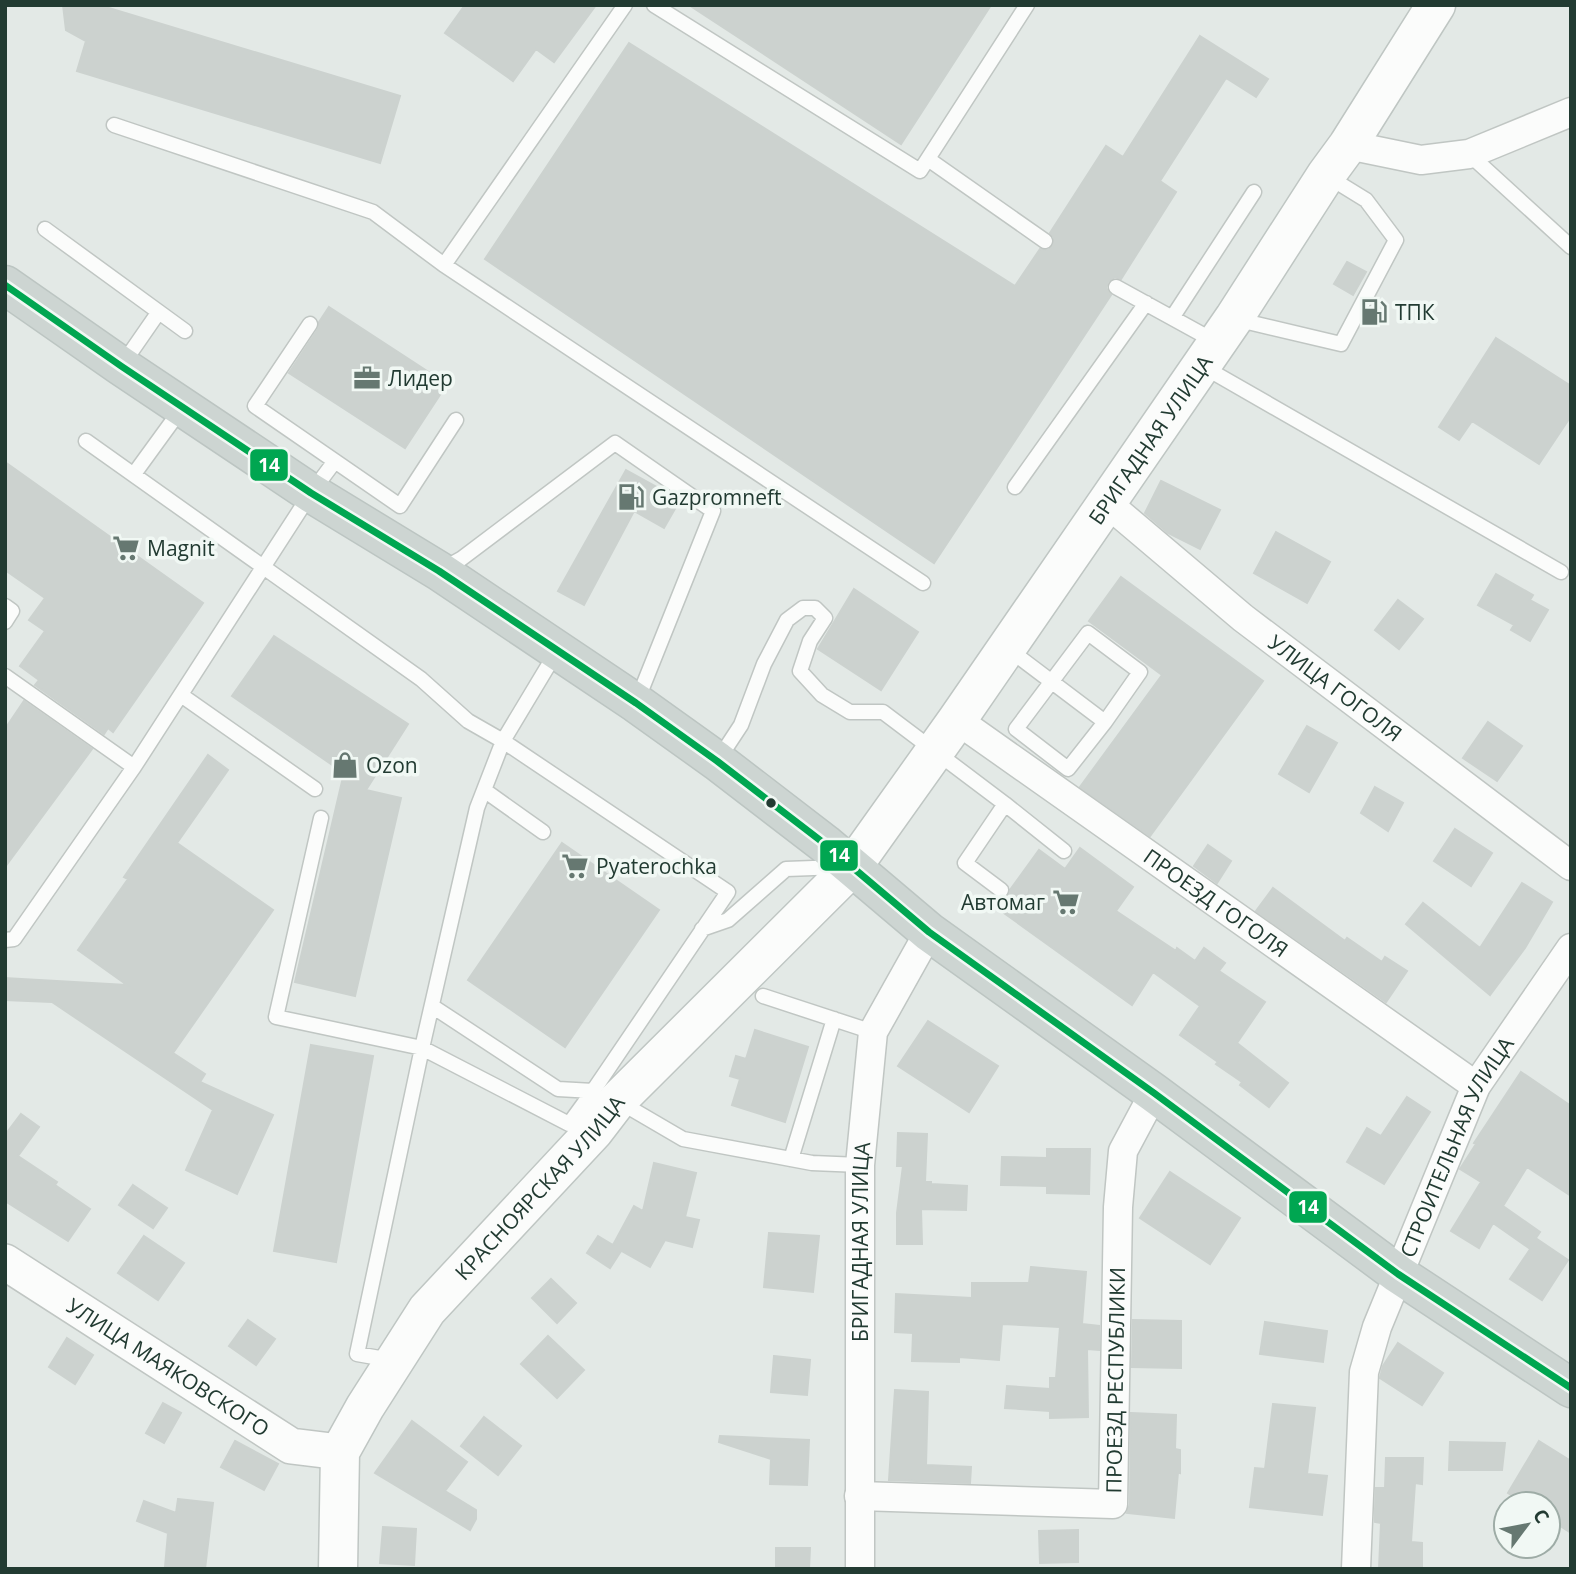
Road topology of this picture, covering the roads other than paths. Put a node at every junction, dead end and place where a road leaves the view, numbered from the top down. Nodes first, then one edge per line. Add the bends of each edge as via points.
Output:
1 (625, 5) edge
2 (654, 5) edge
3 (1027, 5) edge
4 (1436, 5) edge
5 (1571, 112) edge
6 (114, 125) dead end
7 (1469, 154) junction
8 (928, 159) junction
9 (1337, 160) junction
10 (1254, 192) dead end
11 (45, 229) dead end
12 (1045, 241) dead end
13 (1571, 247) edge
14 (444, 265) junction
15 (5, 285) edge
16 (1116, 288) dead end
17 (1146, 303) junction
18 (158, 313) junction
19 (1172, 318) junction
20 (310, 324) dead end
21 (185, 331) dead end
22 (1217, 342) junction
23 (121, 366) junction
24 (182, 407) junction
25 (456, 420) dead end
26 (86, 442) dead end
27 (335, 461) junction
28 (134, 474) junction
29 (1015, 487) dead end
30 (311, 492) junction
31 (1107, 503) junction
32 (264, 567) junction
33 (439, 571) junction
34 (1561, 572) dead end
35 (923, 583) dead end
36 (5, 606) edge
37 (5, 622) edge
38 (1006, 647) junction
39 (557, 651) junction
40 (5, 676) edge
41 (1052, 682) junction
42 (181, 695) junction
43 (636, 703) junction
44 (957, 720) junction
45 (1105, 722) junction
46 (503, 741) junction
47 (935, 750) junction
48 (717, 761) junction
49 (134, 767) junction
50 (315, 789) dead end
51 (484, 790) junction
52 (1005, 804) junction
53 (321, 818) dead end
54 (543, 832) dead end
55 (1063, 851) dead end
56 (853, 866) junction
57 (1571, 866) edge
58 (1001, 890) dead end
59 (702, 929) junction
60 (929, 932) junction
61 (5, 940) edge
62 (1571, 948) edge
63 (763, 996) dead end
64 (432, 1006) junction
65 (834, 1019) junction
66 (873, 1032) junction
67 (422, 1048) junction
68 (1476, 1086) junction
69 (1154, 1093) junction
70 (606, 1096) junction
71 (582, 1127) junction
72 (791, 1159) junction
73 (860, 1165) junction
74 (5, 1262) edge
75 (1398, 1274) junction
76 (395, 1361) junction
77 (1571, 1388) edge
78 (340, 1452) junction
79 (859, 1496) junction
80 (338, 1569) edge
81 (860, 1569) edge
82 (1356, 1569) edge

1 - 14 lane
2 - 8 lane via 920,171
3 - 8 lane
4 - 9 main road, БРИГАДНАЯ УЛИЦА
5 - 7 street
6 - 14 lane via 373,212
7 - 9 street via 1422,160
7 - 13 lane
8 - 12 lane
9 - 22 main road, БРИГАДНАЯ УЛИЦА
9 - 22 lane via 1396,240 1341,344
10 - 19 lane
11 - 18 lane
14 - 35 lane
15 - 23 main road
16 - 17 lane
17 - 19 lane
17 - 29 lane
18 - 21 lane
18 - 23 lane
19 - 22 lane
20 - 27 lane via 255,406
22 - 31 main road, БРИГАДНАЯ УЛИЦА
22 - 34 lane
23 - 24 main road
24 - 28 lane
24 - 30 main road
25 - 27 lane via 400,506
26 - 28 lane
27 - 30 lane
28 - 32 lane
30 - 32 lane
30 - 33 main road
31 - 38 main road, БРИГАДНАЯ УЛИЦА
31 - 57 street, УЛИЦА ГОГОЛЯ via 1243,618
32 - 42 lane
32 - 46 lane via 421,679 468,721
33 - 39 main road
33 - 43 lane via 615,443 713,511
36 - 37 lane via 12,611
38 - 41 lane
38 - 44 main road, БРИГАДНАЯ УЛИЦА
39 - 43 main road
39 - 46 lane
40 - 49 lane
41 - 45 lane
41 - 45 lane via 1016,729 1068,769
41 - 45 lane via 1088,633 1140,672
42 - 49 lane
42 - 50 lane
43 - 48 main road
44 - 47 main road, БРИГАДНАЯ УЛИЦА
44 - 68 street, ПРОЕЗД ГОГОЛЯ
46 - 51 lane
46 - 59 lane via 728,892
47 - 48 lane via 883,712 850,712 822,695 800,671 810,641 825,618 816,608 803,608 787,620 741,725
47 - 52 lane
47 - 56 main road, БРИГАДНАЯ УЛИЦА
48 - 56 main road
49 - 61 lane via 14,939
51 - 54 lane
51 - 64 lane
52 - 55 lane
52 - 58 lane via 965,863
53 - 67 lane via 275,1017
56 - 59 lane via 786,869 728,920
56 - 60 main road
56 - 70 main road, КРАСНОЯРСКАЯ УЛИЦА
59 - 70 lane
60 - 66 street, БРИГАДНАЯ УЛИЦА
60 - 69 main road
62 - 68 street, СТРОИТЕЛЬНАЯ УЛИЦА
63 - 65 lane
64 - 67 lane
64 - 70 lane via 558,1089
65 - 66 lane
65 - 72 lane
66 - 73 street, БРИГАДНАЯ УЛИЦА
67 - 71 lane
67 - 76 lane via 357,1354
68 - 75 street, СТРОИТЕЛЬНАЯ УЛИЦА
69 - 75 main road
69 - 79 street, ПРОЕЗД РЕСПУБЛИКИ via 1123,1151 1113,1504
70 - 71 main road, КРАСНОЯРСКАЯ УЛИЦА
70 - 72 lane via 683,1139
71 - 76 main road, КРАСНОЯРСКАЯ УЛИЦА via 427,1310
72 - 73 lane
73 - 79 street, БРИГАДНАЯ УЛИЦА
74 - 78 street, УЛИЦА МАЯКОВСКОГО via 291,1447
75 - 77 main road
75 - 82 street, СТРОИТЕЛЬНАЯ УЛИЦА via 1364,1372
76 - 78 main road, КРАСНОЯРСКАЯ УЛИЦА
78 - 80 main road, КРАСНОЯРСКАЯ УЛИЦА
79 - 81 street, БРИГАДНАЯ УЛИЦА

